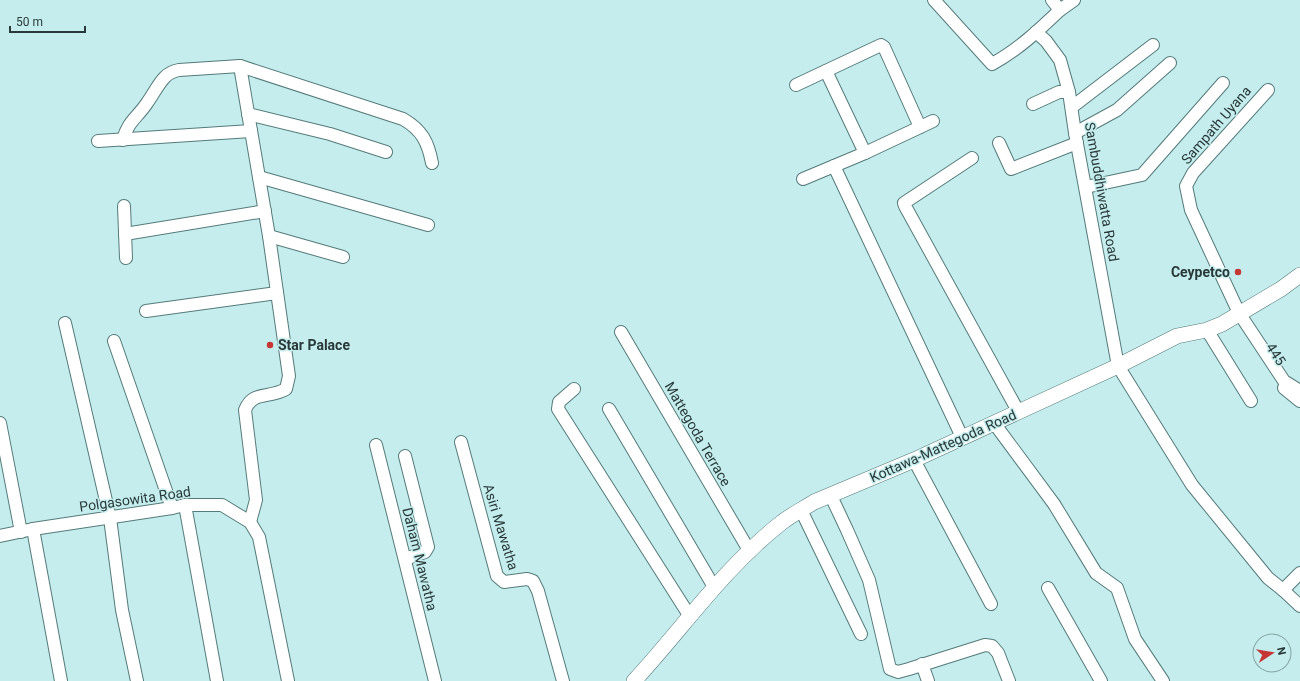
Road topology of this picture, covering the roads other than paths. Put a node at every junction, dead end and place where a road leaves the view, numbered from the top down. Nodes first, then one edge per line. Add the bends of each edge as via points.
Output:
1 (934, 0) edge
2 (1052, 0) edge
3 (1074, 0) edge
4 (1060, 10) junction
5 (1036, 32) junction
6 (1153, 45) dead end
7 (1170, 62) dead end
8 (240, 66) junction
9 (826, 71) junction
10 (1223, 83) dead end
11 (796, 85) dead end
12 (1268, 90) dead end
13 (1069, 92) junction
14 (1034, 104) dead end
15 (1072, 107) junction
16 (248, 114) junction
17 (933, 121) dead end
18 (920, 127) junction
19 (251, 131) junction
20 (1076, 138) junction
21 (124, 140) junction
22 (98, 141) dead end
23 (999, 143) dead end
24 (386, 152) dead end
25 (865, 153) junction
26 (972, 158) dead end
27 (432, 163) dead end
28 (834, 166) junction
29 (259, 177) junction
30 (803, 179) dead end
31 (1086, 187) junction
32 (124, 206) dead end
33 (265, 211) junction
34 (428, 225) dead end
35 (125, 234) junction
36 (269, 236) junction
37 (343, 257) dead end
38 (126, 258) dead end
39 (1300, 275) edge
40 (277, 293) junction
41 (146, 311) dead end
42 (1237, 315) junction
43 (65, 323) dead end
44 (1208, 330) junction
45 (621, 332) dead end
46 (114, 341) dead end
47 (1118, 366) junction
48 (574, 389) dead end
49 (1300, 391) edge
50 (1251, 401) dead end
51 (1300, 401) edge
52 (609, 409) dead end
53 (1018, 412) junction
54 (0, 423) edge
55 (994, 423) junction
56 (962, 437) junction
57 (461, 442) dead end
58 (376, 445) dead end
59 (405, 456) dead end
60 (914, 460) junction
61 (830, 496) junction
62 (185, 505) junction
63 (172, 508) junction
64 (801, 510) junction
65 (110, 518) junction
66 (250, 522) junction
67 (27, 530) junction
68 (0, 536) edge
69 (750, 552) junction
70 (405, 559) junction
71 (1300, 573) edge
72 (714, 586) junction
73 (1048, 588) dead end
74 (1283, 590) junction
75 (991, 604) dead end
76 (1300, 606) edge
77 (689, 615) junction
78 (861, 634) dead end
79 (922, 664) junction
80 (61, 681) edge
81 (137, 681) edge
82 (217, 681) edge
83 (288, 681) edge
84 (435, 681) edge
85 (563, 681) edge
86 (634, 681) edge
87 (928, 681) edge
88 (1009, 681) edge
89 (1100, 681) edge
90 (1163, 681) edge

1 - 5 street via 992,64 1008,55
2 - 4 street
3 - 4 street
4 - 5 street
5 - 13 street, Sambuddhiwatta Road via 1060,60
6 - 15 street
7 - 20 street via 1117,110
8 - 16 street
8 - 21 street via 172,72 166,76 142,111 130,122
8 - 27 street via 411,123 429,147
9 - 11 street
9 - 18 street via 879,46 884,47
9 - 25 street
10 - 31 street via 1142,174
12 - 42 street, Sampath Uyana via 1192,173 1186,186 1191,210
13 - 14 street via 1059,92
13 - 15 street, Sambuddhiwatta Road
15 - 20 street, Sambuddhiwatta Road
16 - 19 street
16 - 24 street via 330,134
17 - 18 street
18 - 25 street
19 - 21 street
19 - 29 street
20 - 23 street via 1011,169
20 - 31 street, Sambuddhiwatta Road
21 - 22 street
25 - 28 street
26 - 53 street via 904,203
28 - 30 street
28 - 56 street
29 - 33 street
29 - 34 street
31 - 47 street, Sambuddhiwatta Road
32 - 35 street
33 - 35 street
33 - 36 street
35 - 38 street
36 - 37 street
36 - 40 street
39 - 42 main road, Kottawa-Mattegoda Road
40 - 41 street
40 - 66 street via 289,376 286,389 279,393 253,397 245,410 256,500
42 - 44 main road, Kottawa-Mattegoda Road
42 - 49 street via 1284,381
42 - 51 street, 445 via 1274,379
43 - 65 street
44 - 47 main road, Kottawa-Mattegoda Road via 1177,336
44 - 50 street
45 - 69 street, Mattegoda Terrace
46 - 63 street
47 - 53 main road, Kottawa-Mattegoda Road
47 - 74 street via 1192,485 1268,578
48 - 77 street via 559,402 558,409
52 - 72 street
53 - 55 main road, Kottawa-Mattegoda Road
54 - 67 street
55 - 56 main road, Kottawa-Mattegoda Road
55 - 90 street via 1054,504 1096,573 1117,588 1135,639
56 - 60 main road, Kottawa-Mattegoda Road
57 - 85 street, Asiri Mawatha via 497,576 504,582 526,579 533,581
58 - 70 street, Daham Mawatha
59 - 70 street via 428,547 425,552
60 - 61 main road, Kottawa-Mattegoda Road
60 - 75 street
61 - 64 main road, Kottawa-Mattegoda Road
61 - 79 street via 869,580 890,669 898,672
62 - 63 street, Polgasowita Road
62 - 66 street, Polgasowita Road via 222,505
62 - 82 street
63 - 65 street, Polgasowita Road
64 - 69 main road, Kottawa-Mattegoda Road via 781,523
64 - 78 street
65 - 67 street, Polgasowita Road
65 - 81 street via 122,610
66 - 83 street via 259,537
67 - 68 street, Polgasowita Road
67 - 80 street
69 - 72 main road, Kottawa-Mattegoda Road
70 - 84 street, Daham Mawatha
71 - 74 street
72 - 77 main road, Kottawa-Mattegoda Road
73 - 89 street
74 - 76 street
77 - 86 main road, Kottawa-Mattegoda Road
79 - 87 street
79 - 88 street via 985,645 992,646 998,653

